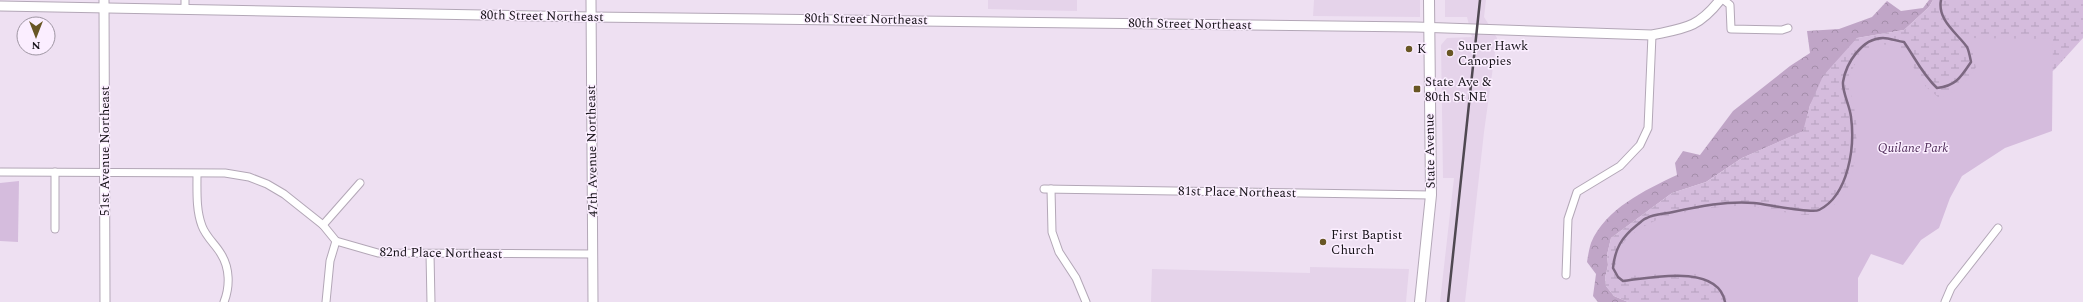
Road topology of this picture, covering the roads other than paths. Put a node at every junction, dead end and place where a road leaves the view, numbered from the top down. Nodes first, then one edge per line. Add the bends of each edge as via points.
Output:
1 (591, 0) edge
2 (1429, 0) edge
3 (1720, 0) edge
4 (1724, 0) edge
5 (104, 4) edge
6 (185, 5) edge
7 (0, 6) edge
8 (591, 17) junction
9 (1429, 27) junction
10 (1788, 28) dead end
11 (1652, 35) junction
12 (0, 172) edge
13 (55, 172) junction
14 (105, 173) junction
15 (197, 174) junction
16 (360, 183) dead end
17 (1431, 195) junction
18 (323, 225) junction
19 (55, 228) dead end
20 (1998, 228) dead end
21 (336, 241) junction
22 (430, 254) junction
23 (594, 254) junction
24 (1566, 275) dead end
25 (105, 302) edge
26 (224, 302) edge
27 (326, 302) edge
28 (432, 302) edge
29 (594, 302) edge
30 (1086, 302) edge
31 (1420, 302) edge
32 (1946, 302) edge

1 - 8 street, 47th Avenue Northeast
2 - 9 main road, State Avenue
3 - 11 street, 80th Street Northeast via 1707,16 1696,24
4 - 10 street via 1730,5 1731,29
5 - 6 street, 80th Street Northeast
5 - 7 street, 80th Street Northeast
5 - 14 street, 51st Avenue Northeast
6 - 8 street, 80th Street Northeast
8 - 9 street, 80th Street Northeast
8 - 23 street, 47th Avenue Northeast
9 - 11 street, 80th Street Northeast
9 - 17 main road, State Avenue
11 - 24 street via 1648,128 1640,145 1620,166 1577,192 1568,219
12 - 13 street
13 - 14 street
13 - 19 street
14 - 15 street
14 - 25 street, 51st Avenue Northeast
15 - 18 street via 249,177 267,184
15 - 26 street via 197,205 202,227 222,255 227,269 228,292
16 - 18 street
17 - 30 street, 81st Place Northeast via 1048,189 1052,232 1059,252 1076,278
17 - 31 main road, State Avenue
18 - 21 street
20 - 32 street via 1951,288
21 - 22 street, 82nd Place Northeast via 378,253
21 - 27 street via 330,261
22 - 23 street, 82nd Place Northeast
22 - 28 street
23 - 29 street, 47th Avenue Northeast

